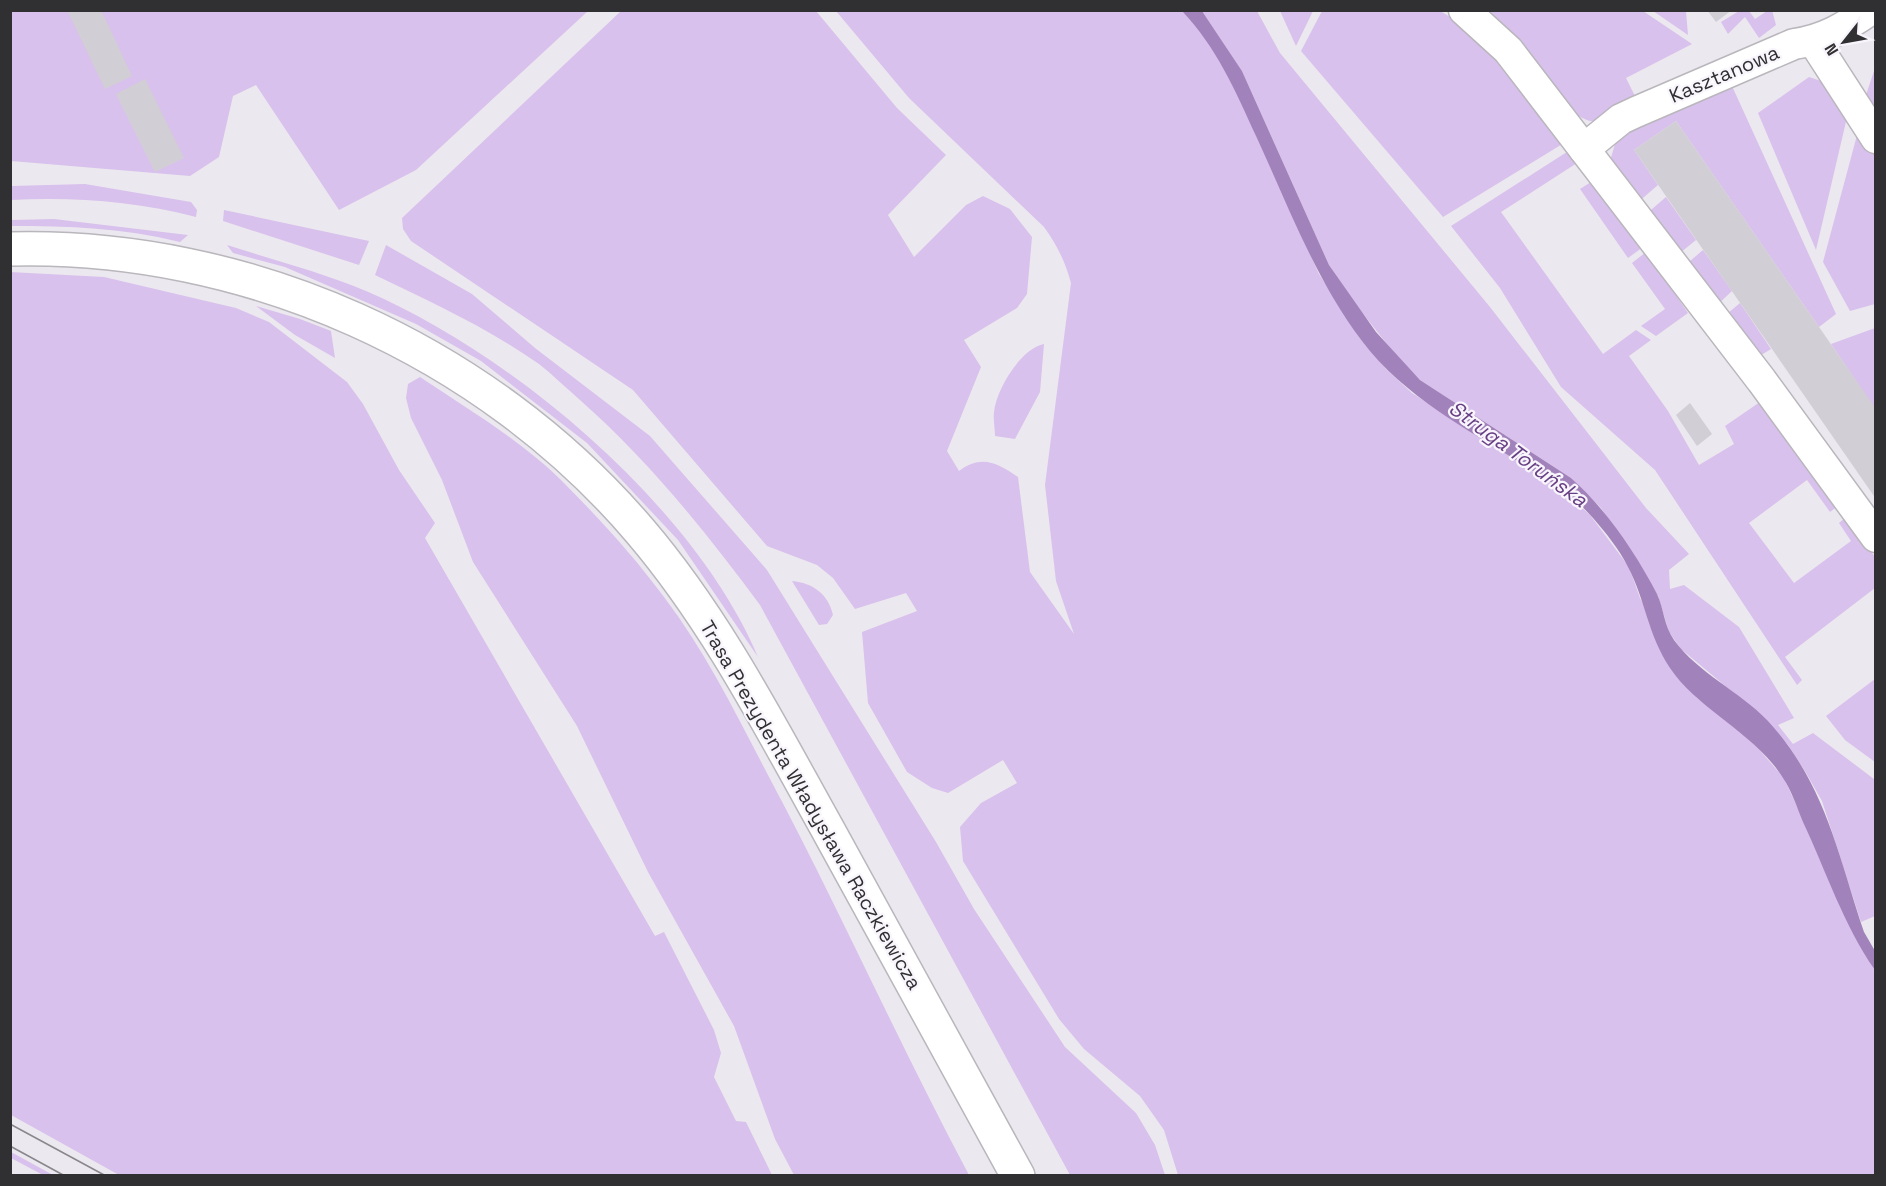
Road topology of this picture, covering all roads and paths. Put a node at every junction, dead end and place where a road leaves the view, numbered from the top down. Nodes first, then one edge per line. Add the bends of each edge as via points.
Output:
1 (1464, 10) edge
2 (1870, 10) edge
3 (1814, 42) junction
4 (1875, 138) edge
5 (1584, 149) junction
6 (10, 249) edge
7 (1875, 537) edge
8 (1018, 1176) edge

1 - 5 street via 1508,50
2 - 3 street, Kasztanowa
3 - 4 street
3 - 5 street, Kasztanowa via 1794,44 1636,112
5 - 7 street via 1762,381
6 - 8 main road, Trasa Prezydenta Władysława Raczkiewicza via 90,250 154,258 275,287 337,311 455,373 508,408 593,480 674,574 717,636

